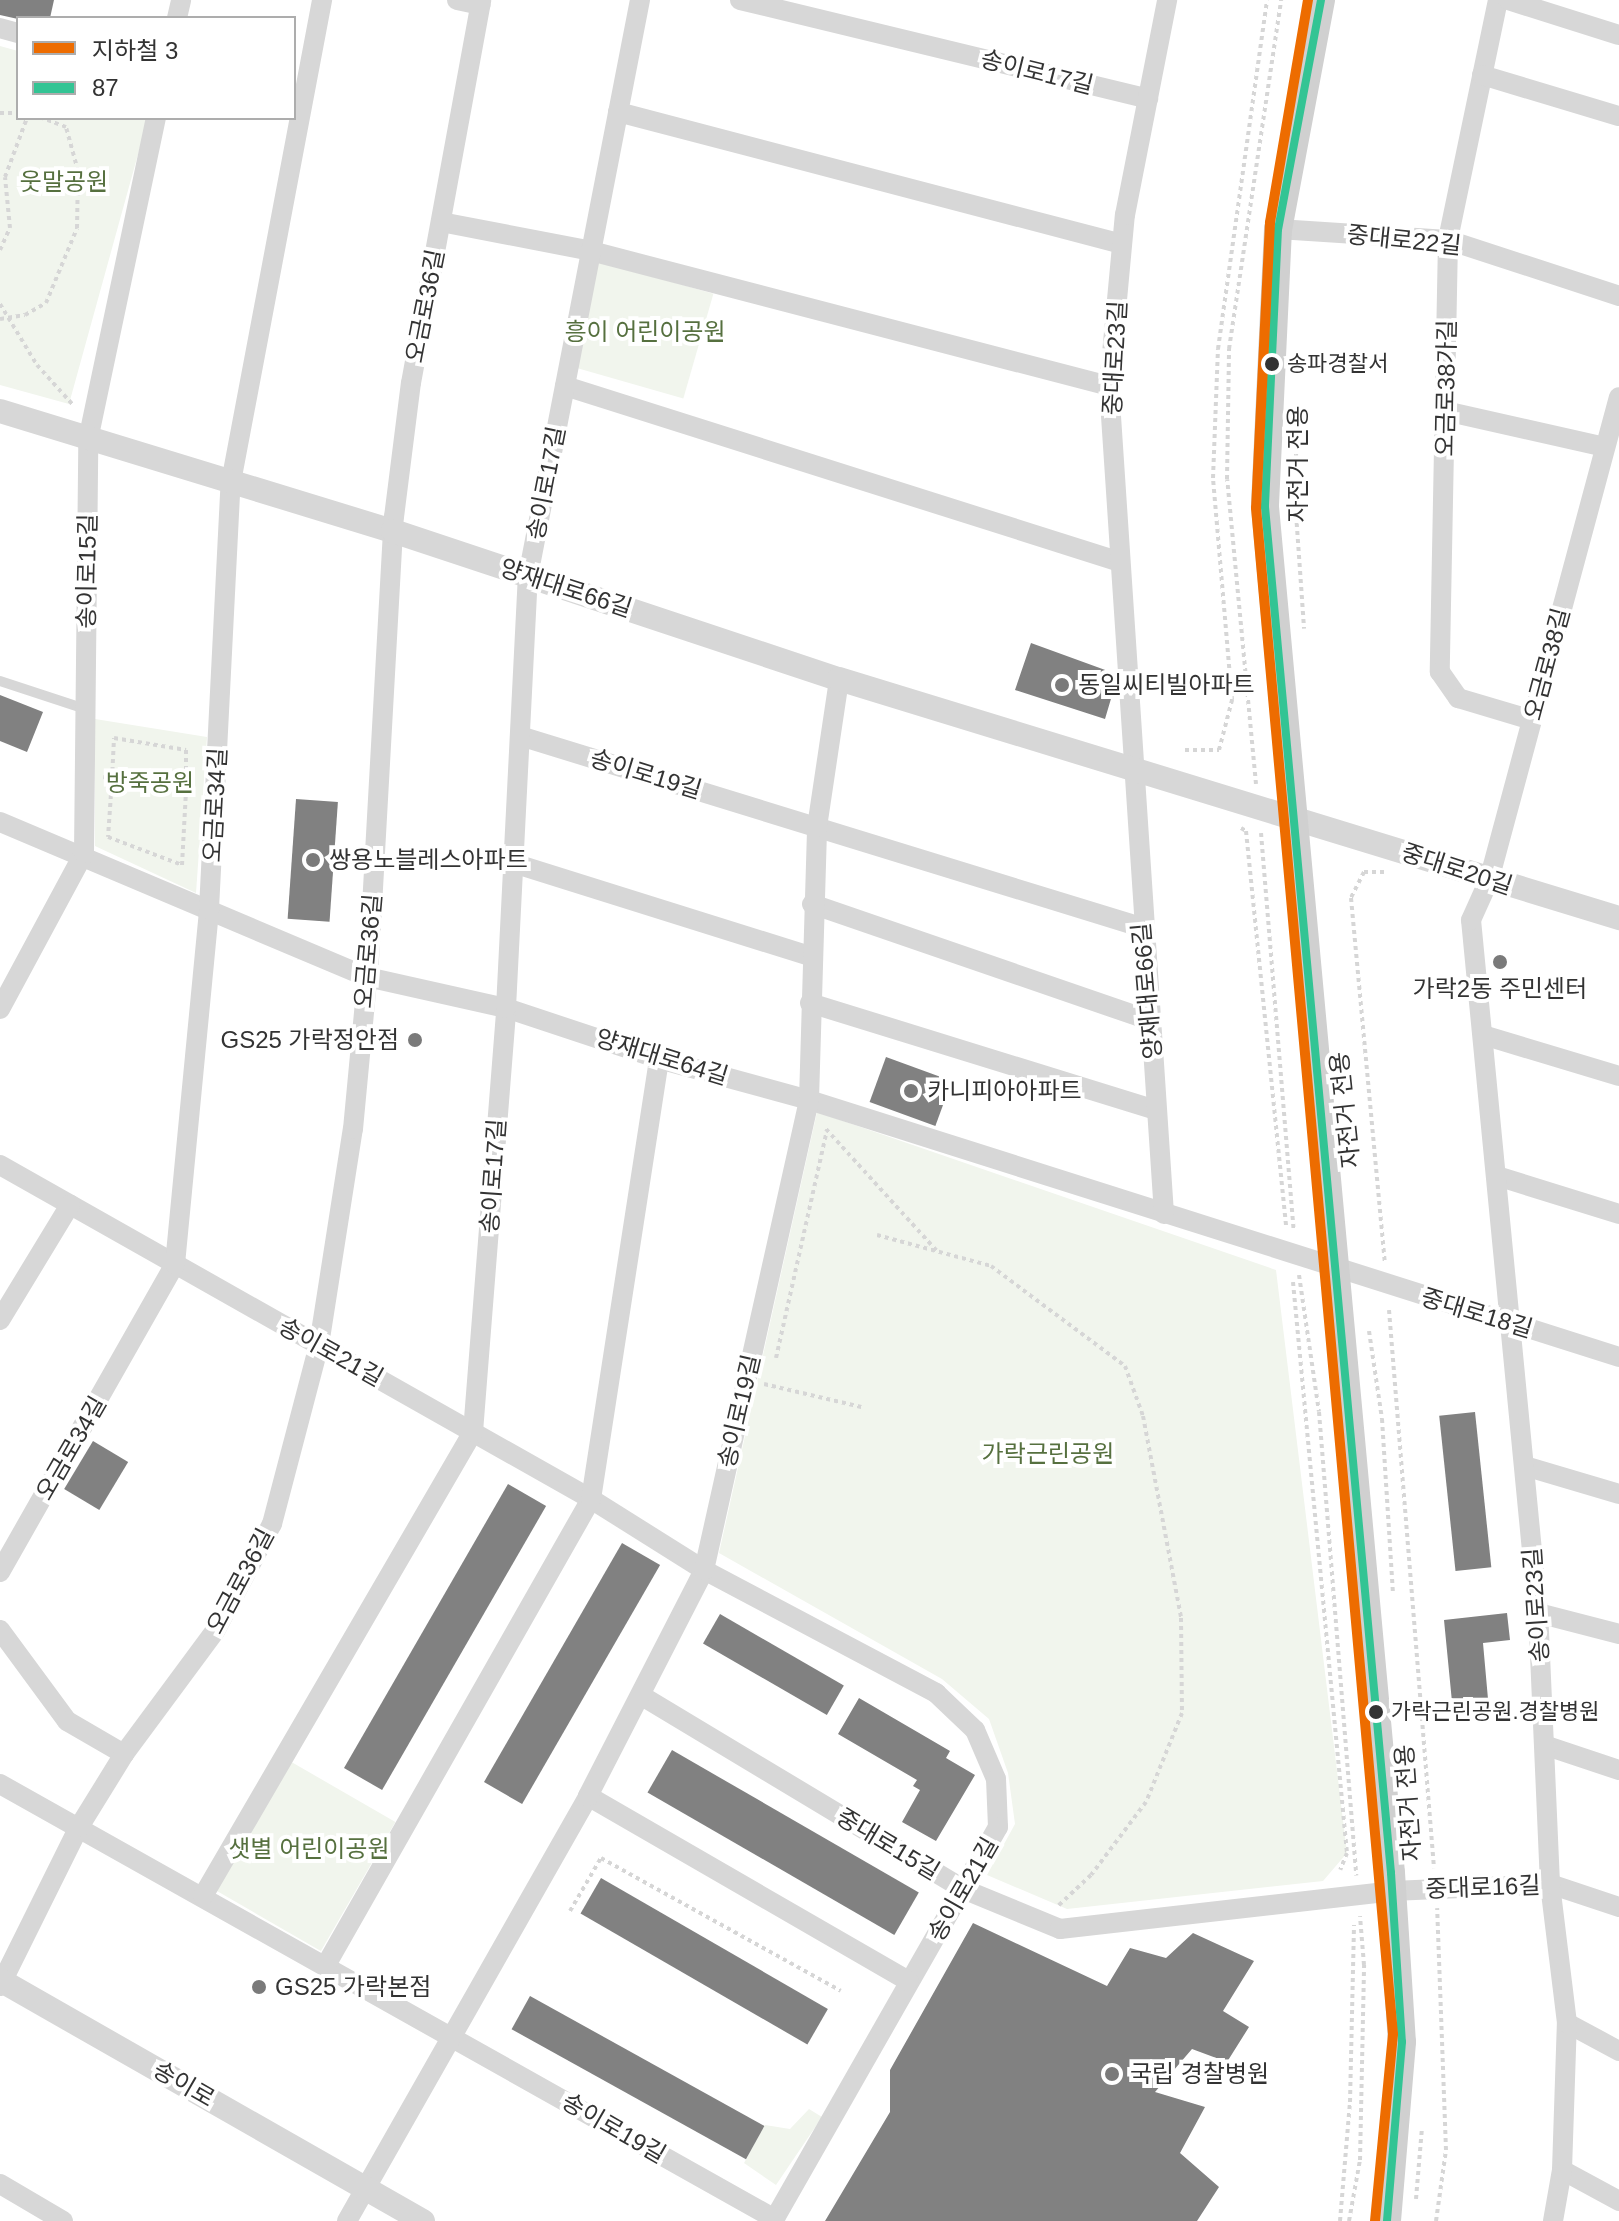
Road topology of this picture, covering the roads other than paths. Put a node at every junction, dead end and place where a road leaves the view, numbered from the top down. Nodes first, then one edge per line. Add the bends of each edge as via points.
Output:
1 (322, 0) edge
2 (457, 0) edge
3 (640, 0) edge
4 (740, 0) edge
5 (1167, 0) edge
6 (1321, 0) edge
7 (1498, 0) edge
8 (1508, 0) edge
9 (481, 3) edge
10 (1619, 35) edge
11 (1482, 75) junction
12 (1148, 99) junction
13 (618, 112) junction
14 (1619, 116) edge
15 (156, 120) edge
16 (441, 222) junction
17 (1278, 229) junction
18 (1448, 240) junction
19 (1122, 244) junction
20 (591, 251) junction
21 (1619, 296) edge
22 (565, 386) junction
23 (1109, 386) junction
24 (1619, 397) edge
25 (0, 411) edge
26 (1445, 411) junction
27 (90, 432) junction
28 (1605, 447) junction
29 (231, 482) junction
30 (393, 531) junction
31 (1120, 562) junction
32 (528, 576) junction
33 (839, 679) junction
34 (0, 681) edge
35 (85, 709) junction
36 (1532, 720) junction
37 (520, 736) junction
38 (1132, 767) junction
39 (1296, 817) junction
40 (0, 822) edge
41 (817, 827) junction
42 (84, 853) junction
43 (513, 863) junction
44 (1489, 880) junction
45 (812, 904) junction
46 (209, 909) junction
47 (1619, 918) edge
48 (1141, 927) junction
49 (810, 956) junction
50 (367, 977) junction
51 (810, 1003) junction
52 (506, 1008) junction
53 (0, 1009) edge
54 (1149, 1020) junction
55 (1483, 1035) junction
56 (659, 1059) junction
57 (1619, 1076) edge
58 (809, 1100) junction
59 (1156, 1110) junction
60 (0, 1165) edge
61 (1497, 1176) junction
62 (70, 1205) junction
63 (1164, 1214) junction
64 (1619, 1214) edge
65 (175, 1264) junction
66 (1334, 1269) junction
67 (0, 1320) edge
68 (1512, 1324) junction
69 (319, 1345) junction
70 (1619, 1357) edge
71 (473, 1432) junction
72 (1525, 1466) junction
73 (1619, 1494) edge
74 (591, 1499) junction
75 (704, 1570) junction
76 (0, 1572) edge
77 (1538, 1613) junction
78 (0, 1630) edge
79 (1619, 1634) edge
80 (642, 1696) junction
81 (1544, 1745) junction
82 (124, 1754) junction
83 (1619, 1770) edge
84 (0, 1784) edge
85 (588, 1796) junction
86 (79, 1827) junction
87 (1550, 1884) junction
88 (963, 1889) junction
89 (1392, 1891) junction
90 (203, 1896) junction
91 (1619, 1907) edge
92 (326, 1965) junction
93 (909, 1981) junction
94 (1, 1983) edge
95 (1567, 2023) junction
96 (454, 2037) junction
97 (1619, 2051) edge
98 (1562, 2170) junction
99 (0, 2184) edge
100 (367, 2188) junction
101 (1619, 2201) edge
102 (36, 2214) edge
103 (774, 2220) edge
104 (63, 2221) edge
105 (347, 2221) edge
106 (423, 2221) edge
107 (1387, 2221) edge
108 (1553, 2221) edge

1 - 29 street, 오금로34길
2 - 9 street, 오금로36길
3 - 13 street, 송이로17길
4 - 12 street, 송이로17길
5 - 12 street, 중대로23길
6 - 17 main road
7 - 11 street, 오금로38가길
8 - 10 street
9 - 16 street, 오금로36길
11 - 14 street
11 - 18 street, 오금로38가길
12 - 19 street, 중대로23길
13 - 19 street
13 - 20 street, 송이로17길
15 - 27 street, 송이로15길
16 - 20 street
16 - 30 street, 오금로36길 via 411,383
17 - 18 street, 중대로22길
17 - 39 main road via 1265,507
18 - 21 street, 중대로22길
18 - 26 street, 오금로38가길
19 - 23 street, 중대로23길
20 - 22 street, 송이로17길
20 - 23 street
22 - 31 street
22 - 32 street, 송이로17길
23 - 31 street, 중대로23길
24 - 28 street, 오금로38길
25 - 27 street, 양재대로66길
26 - 28 street
26 - 36 street, 오금로38가길 via 1440,672 1458,698
27 - 29 street, 양재대로66길
27 - 35 street, 송이로15길
28 - 36 street, 오금로38길
29 - 30 street, 양재대로66길
29 - 46 street, 오금로34길
30 - 32 street, 양재대로66길
30 - 50 street, 오금로36길
31 - 38 street, 중대로23길
32 - 33 street, 양재대로66길
32 - 37 street, 송이로17길
33 - 38 street, 양재대로66길
33 - 41 street, 송이로19길
34 - 35 lane
35 - 42 street, 송이로15길
36 - 44 street, 오금로38길
37 - 41 street, 송이로19길
37 - 43 street, 송이로17길
38 - 39 street, 양재대로66길
38 - 48 street, 양재대로66길
39 - 44 street, 중대로20길
39 - 66 main road
40 - 42 street, 양재대로64길
41 - 45 street, 송이로19길
41 - 48 street, 송이로19길
42 - 46 street, 양재대로64길
42 - 53 street, 송이로15길
43 - 49 street
43 - 52 street, 송이로17길
44 - 47 street, 중대로20길
44 - 55 street, 송이로23길 via 1471,920
45 - 49 street, 송이로19길
45 - 54 street
46 - 50 street, 양재대로64길
46 - 65 street, 오금로34길
48 - 54 street, 양재대로66길
49 - 51 street, 송이로19길
50 - 52 street, 양재대로64길
50 - 69 street, 오금로36길 via 353,1129
51 - 58 street, 송이로19길
51 - 59 street
52 - 56 street, 양재대로64길
52 - 71 street, 송이로17길
54 - 59 street, 양재대로66길
55 - 57 street
55 - 61 street, 송이로23길
56 - 58 street, 양재대로64길
56 - 74 street
58 - 63 street, 양재대로64길
58 - 75 street, 송이로19길
59 - 63 street, 양재대로66길
60 - 62 street, 송이로21길
61 - 64 street
61 - 68 street, 송이로23길
62 - 65 street, 송이로21길
62 - 67 street
63 - 66 street, 양재대로64길
65 - 69 street, 송이로21길
65 - 76 street, 오금로34길
66 - 68 street, 중대로18길
66 - 89 main road
68 - 70 street, 중대로18길
68 - 72 street, 송이로23길
69 - 71 street, 송이로21길
69 - 82 street, 오금로36길 via 272,1524 215,1631
71 - 74 street, 송이로21길
71 - 90 street, 송이로17길
72 - 73 street
72 - 77 street, 송이로23길
74 - 75 street, 송이로21길
74 - 92 street
75 - 80 street, 송이로19길
75 - 88 street, 송이로21길 via 936,1693 975,1730 996,1779 998,1827
77 - 79 street
77 - 81 street, 송이로23길
78 - 82 street via 67,1721
80 - 85 street, 송이로19길
80 - 88 street, 중대로15길
81 - 83 street
81 - 87 street, 송이로23길
82 - 86 street, 오금로36길
84 - 86 street
85 - 93 street
85 - 96 street, 송이로19길
86 - 90 street
86 - 94 street, 오금로36길
87 - 89 street, 중대로16길
87 - 91 street, 중대로16길
87 - 95 street, 송이로23길
88 - 89 street, 중대로15길 via 1060,1929
88 - 93 street, 송이로21길
89 - 107 main road via 1402,2042
90 - 92 street
92 - 96 street
93 - 103 street, 송이로21길
94 - 100 street, 송이로
95 - 97 street
95 - 98 street, 송이로23길
96 - 100 street, 송이로19길
96 - 103 street, 송이로19길
98 - 101 street
98 - 108 street, 송이로23길
99 - 102 street
100 - 105 street
100 - 106 street, 송이로
102 - 104 street

